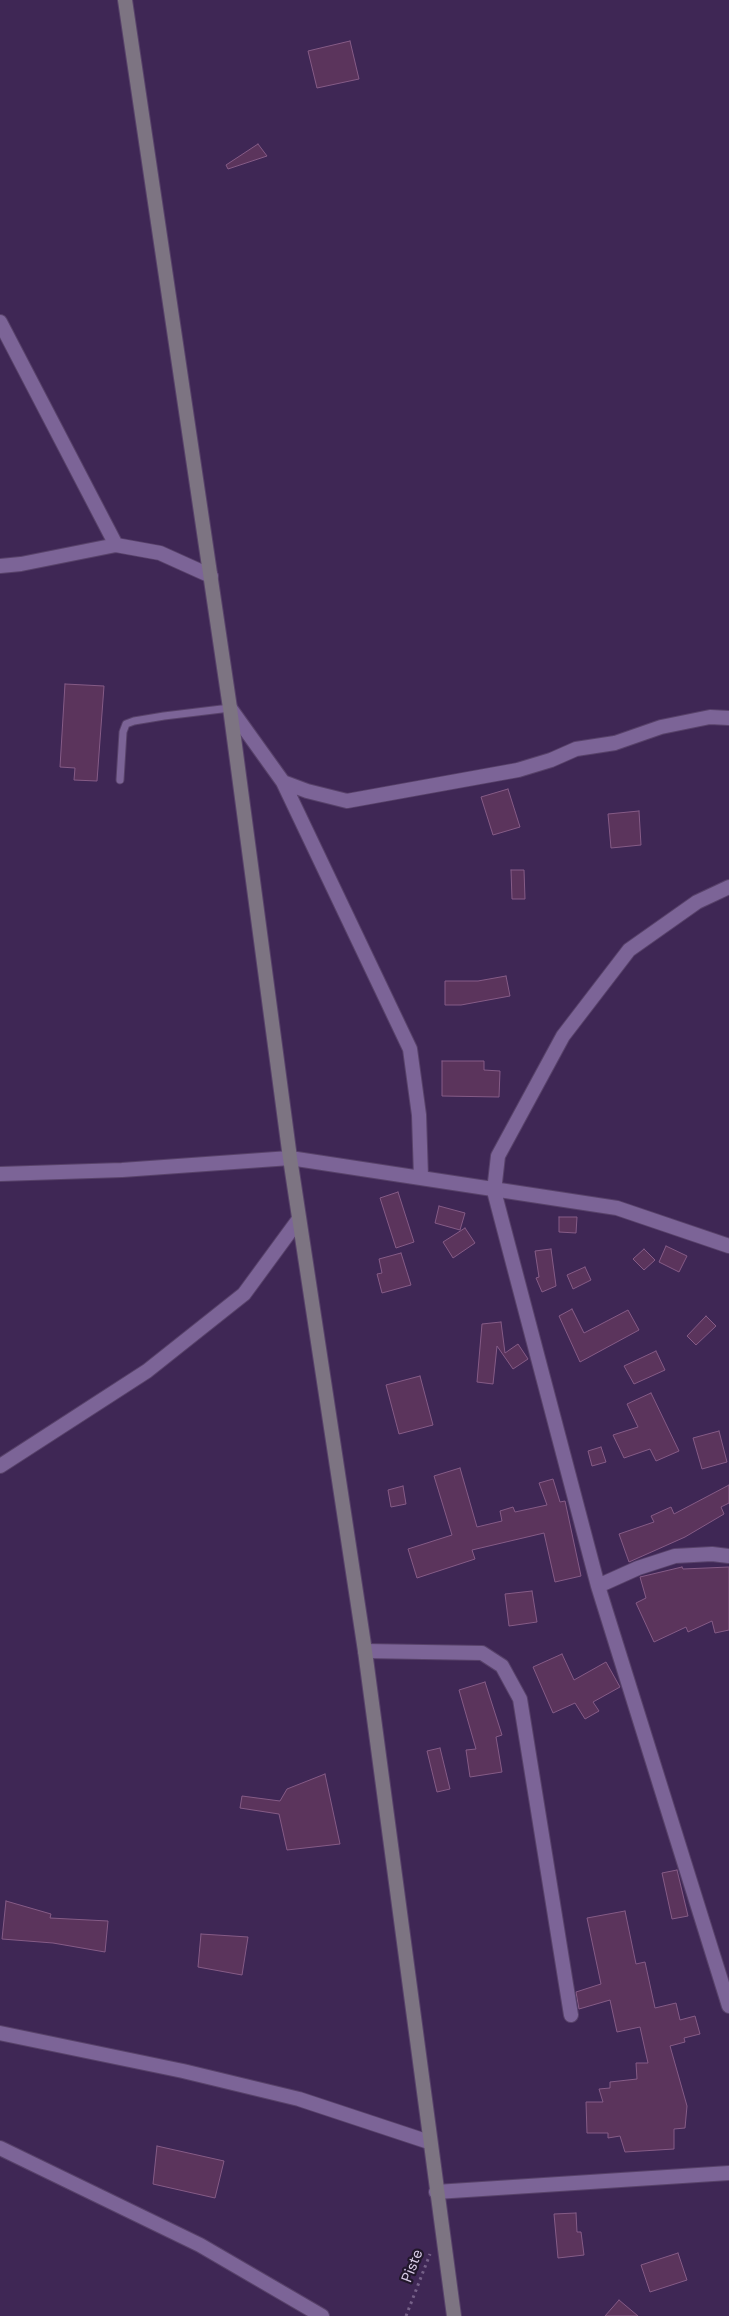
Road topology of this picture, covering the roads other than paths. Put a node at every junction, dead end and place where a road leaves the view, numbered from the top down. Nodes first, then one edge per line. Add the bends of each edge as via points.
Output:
1 (125, 0) edge
2 (0, 322) edge
3 (116, 545) junction
4 (0, 566) edge
5 (210, 576) junction
6 (230, 708) junction
7 (729, 718) edge
8 (120, 780) dead end
9 (283, 782) junction
10 (729, 887) edge
11 (290, 1158) junction
12 (0, 1174) edge
13 (421, 1178) junction
14 (494, 1191) junction
15 (299, 1219) junction
16 (729, 1246) edge
17 (0, 1466) edge
18 (729, 1556) edge
19 (598, 1586) junction
20 (365, 1651) junction
21 (729, 2006) edge
22 (571, 2015) dead end
23 (0, 2033) edge
24 (429, 2142) junction
25 (0, 2148) edge
26 (729, 2173) edge
27 (436, 2192) junction
28 (322, 2316) edge
29 (454, 2316) edge

1 - 5 main road
2 - 3 street
3 - 4 street
3 - 5 street via 160,553
5 - 6 main road
6 - 8 lane via 126,724
6 - 9 street
6 - 11 main road
7 - 9 street via 710,716 661,727 615,743 576,749 518,770 347,801
9 - 13 street via 410,1049 419,1115
10 - 14 street via 697,902 629,950 563,1036 498,1156
11 - 12 street via 122,1170
11 - 13 street
11 - 15 main road
13 - 14 street
14 - 16 street via 616,1208
14 - 19 street
15 - 17 street via 244,1294 147,1371
15 - 20 main road
18 - 19 street via 675,1556
19 - 21 street
20 - 22 street via 482,1653 502,1666 520,1699
20 - 24 main road
23 - 24 street via 300,2099
24 - 27 main road
25 - 28 street via 200,2245
26 - 27 street
27 - 29 main road

